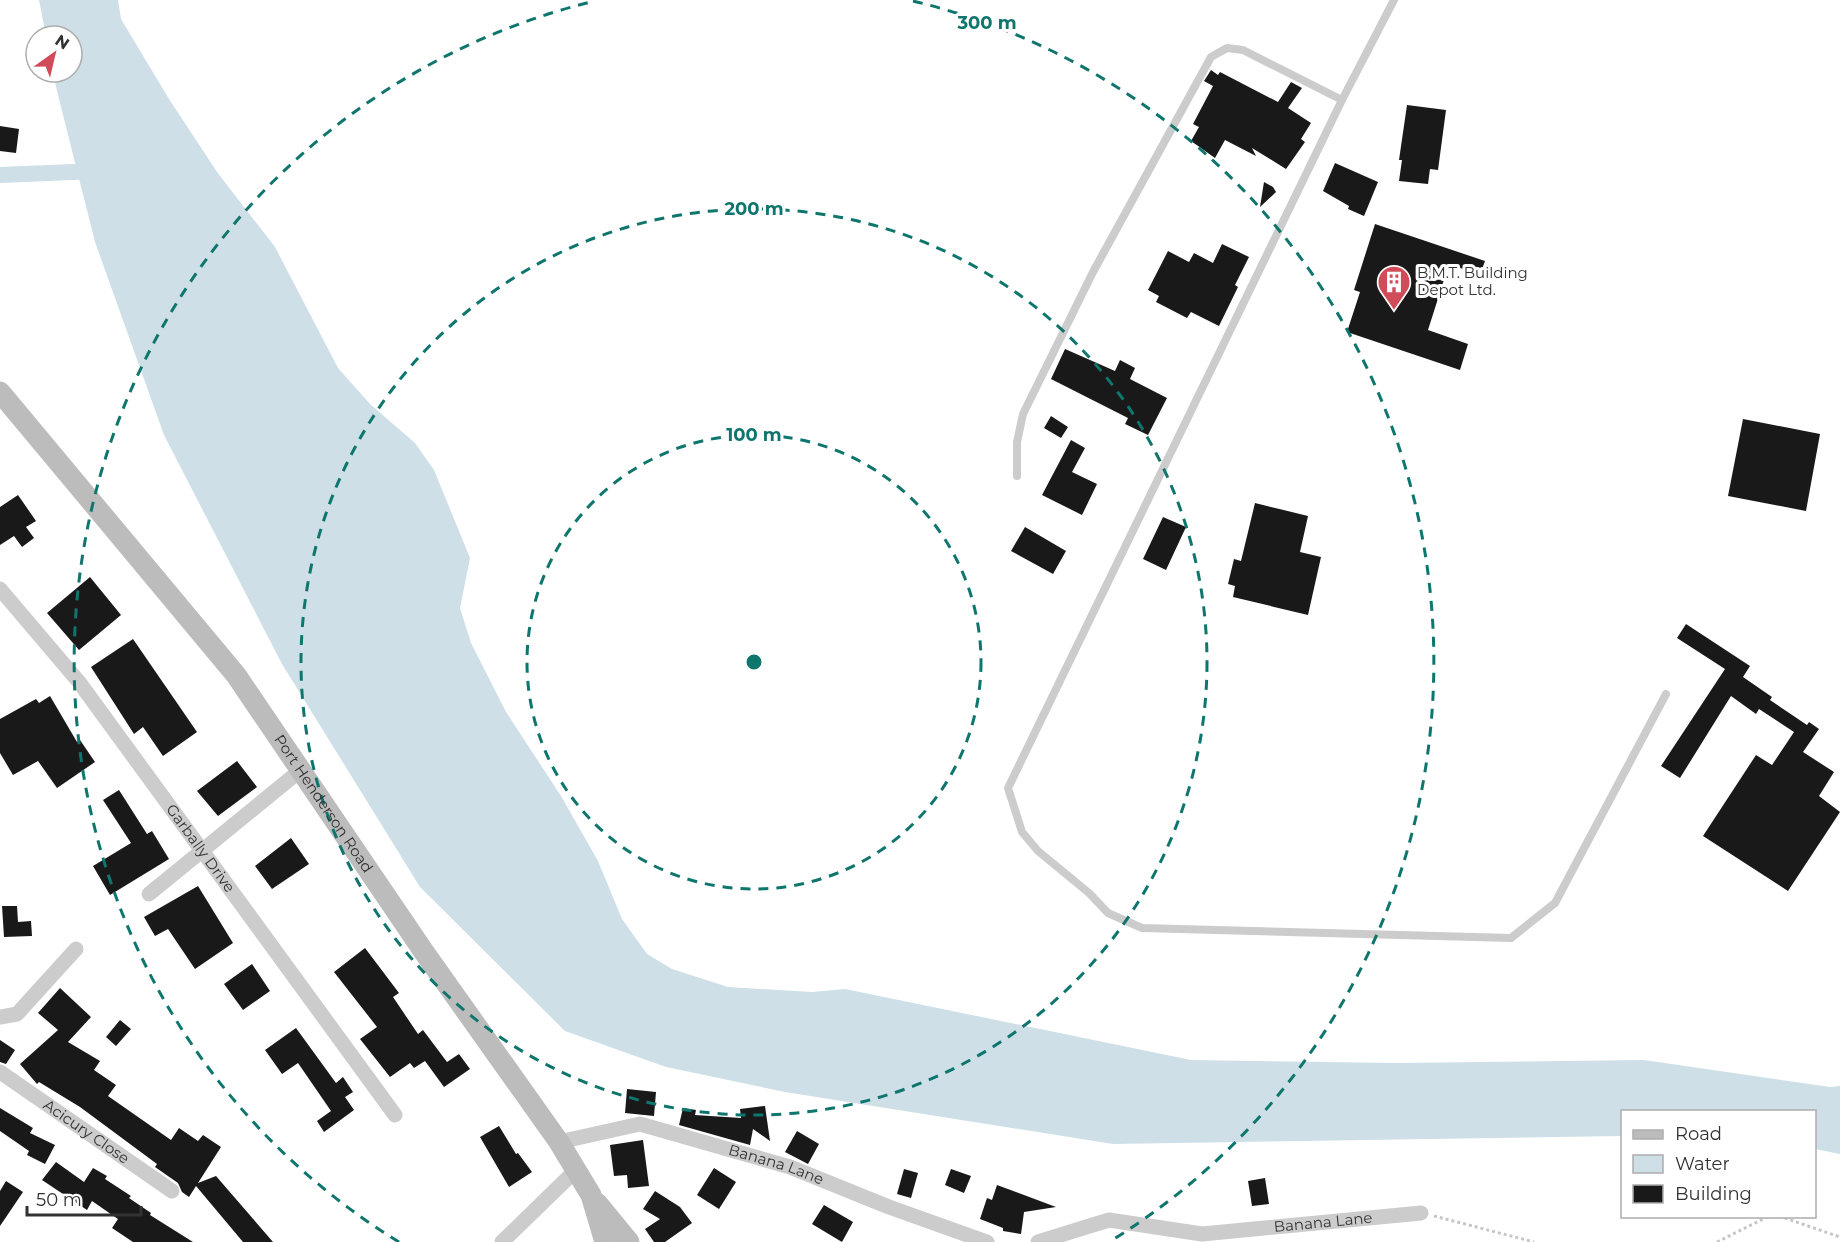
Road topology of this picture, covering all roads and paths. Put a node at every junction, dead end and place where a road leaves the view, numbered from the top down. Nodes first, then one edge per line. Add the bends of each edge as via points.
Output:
1 (1394, 0) edge
2 (1342, 100) junction
3 (0, 392) edge
4 (1017, 476) dead end
5 (0, 589) edge
6 (1666, 694) dead end
7 (302, 769) junction
8 (202, 852) junction
9 (149, 894) dead end
10 (76, 949) dead end
11 (0, 1017) edge
12 (0, 1072) edge
13 (395, 1115) dead end
14 (559, 1142) junction
15 (576, 1170) junction
16 (172, 1191) dead end
17 (591, 1195) junction
18 (1421, 1213) joint
19 (1765, 1218) edge
20 (1785, 1218) edge
21 (1840, 1237) edge
22 (502, 1242) edge
23 (605, 1242) edge
24 (629, 1242) edge
25 (987, 1242) edge
26 (1038, 1242) edge
27 (1534, 1242) edge
28 (1717, 1242) edge

1 - 2 lane
2 - 4 lane via 1243,50 1227,48 1211,57 1093,272 1023,414 1017,442
2 - 6 lane via 1008,788 1022,832 1108,913 1142,927 1511,938 1555,903
3 - 7 street, Port Henderson Road via 237,675
5 - 8 street, Garbally Drive via 79,682
7 - 8 street
7 - 14 street, Port Henderson Road via 424,952
8 - 9 street
8 - 13 street, Garbally Drive
10 - 11 street via 17,1014
12 - 16 street, Acicury Close
14 - 15 street, Port Henderson Road
14 - 25 street, Banana Lane via 640,1124 790,1167
15 - 17 street, Port Henderson Road
15 - 22 street
17 - 23 street, Port Henderson Road
17 - 24 street
18 - 26 street, Banana Lane via 1202,1234 1109,1221
18 - 27 path
19 - 28 path
20 - 21 path

